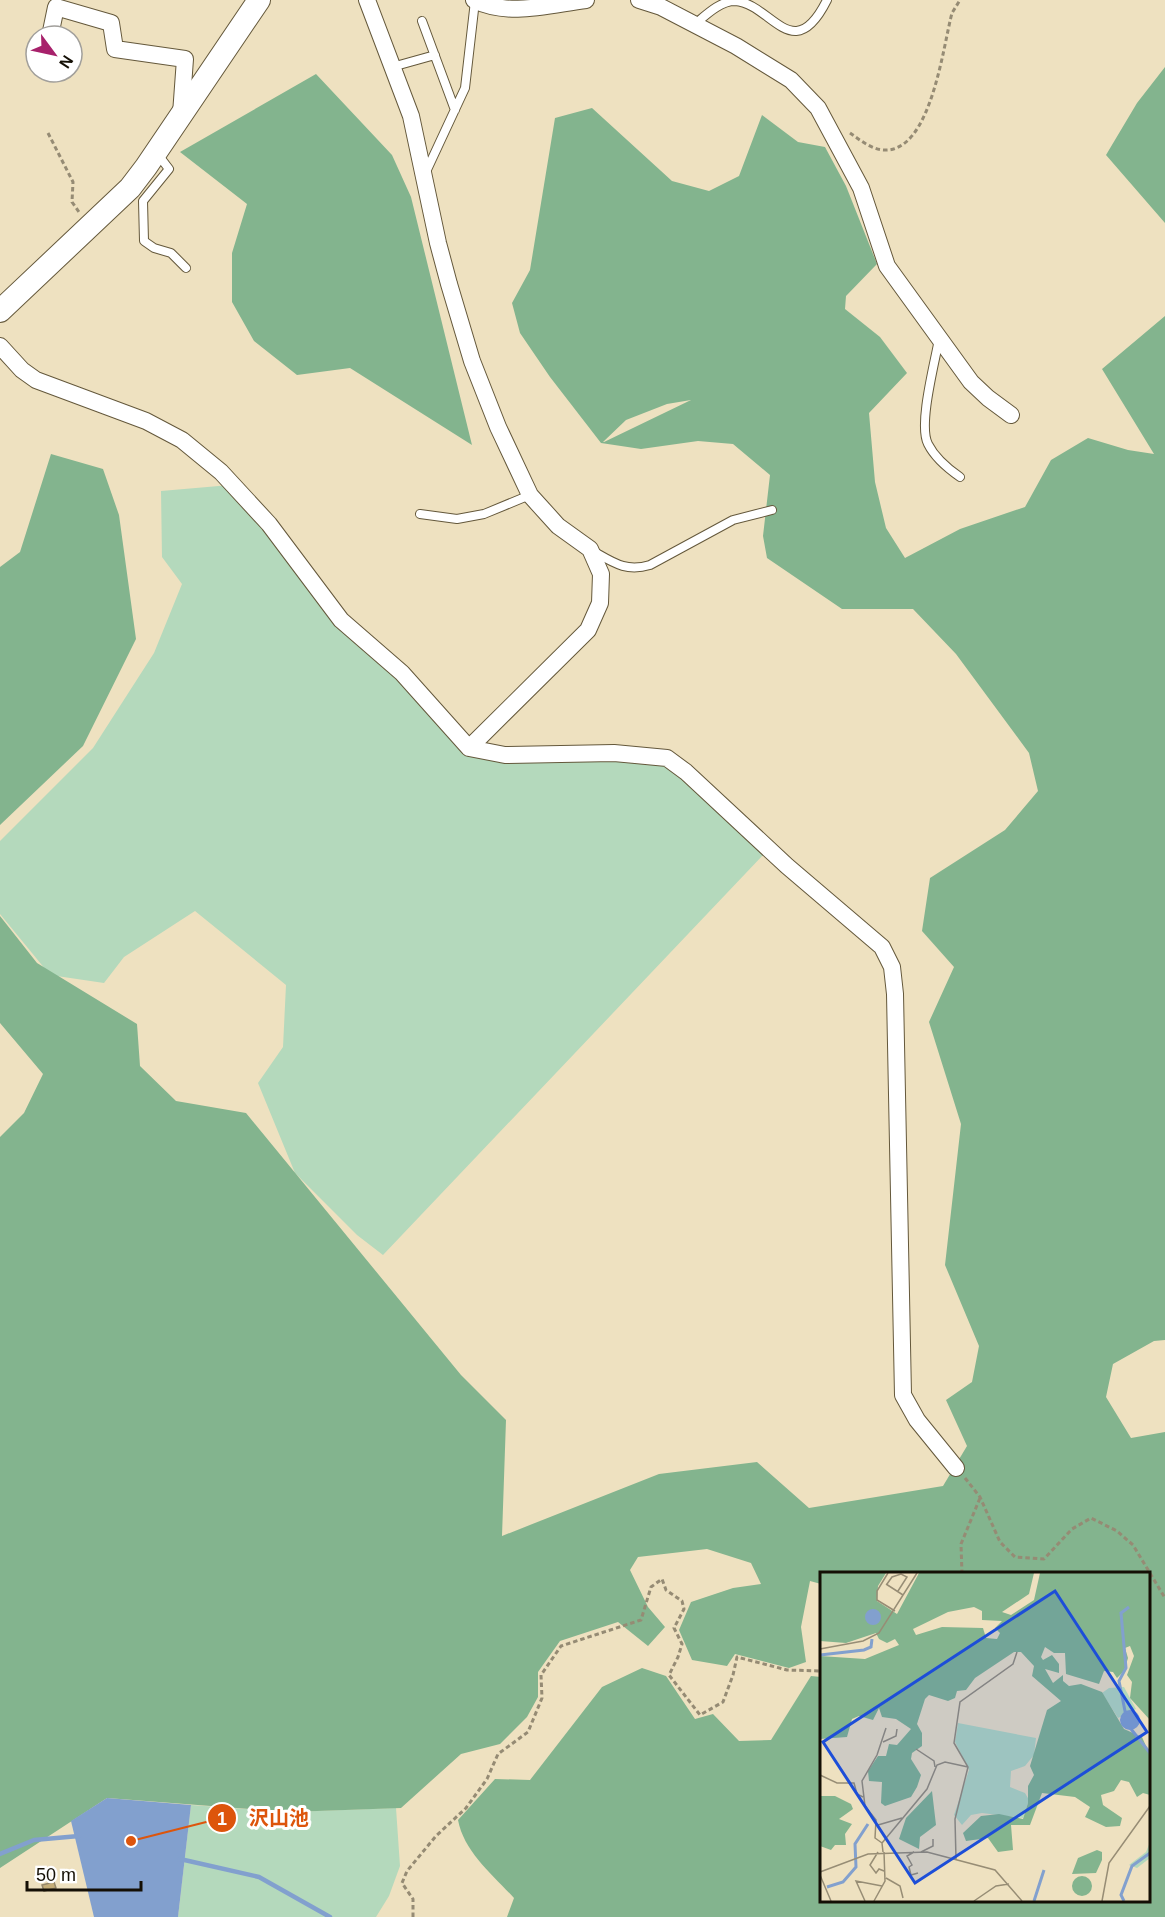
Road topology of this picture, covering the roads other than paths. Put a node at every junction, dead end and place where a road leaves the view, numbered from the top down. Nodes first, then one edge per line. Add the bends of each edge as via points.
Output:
1 (259, 0) edge
2 (368, 0) edge
3 (474, 0) edge
4 (586, 0) edge
5 (639, 0) edge
6 (827, 0) edge
7 (422, 21) dead end
8 (52, 24) edge
9 (695, 24) junction
10 (435, 55) junction
11 (392, 68) junction
12 (455, 110) junction
13 (181, 115) junction
14 (156, 152) junction
15 (425, 174) junction
16 (186, 268) dead end
17 (0, 311) edge
18 (939, 339) junction
19 (0, 346) edge
20 (1011, 415) dead end
21 (960, 477) dead end
22 (530, 495) junction
23 (772, 510) dead end
24 (420, 514) dead end
25 (591, 549) junction
26 (469, 748) junction
27 (956, 1468) road end

1 - 13 street
2 - 11 street
3 - 4 street via 511,10
3 - 12 lane via 465,88
5 - 9 street
6 - 9 lane via 808,26 796,31 781,28 748,4 734,1 711,10
7 - 10 lane
8 - 13 street via 56,7 111,23 115,49 185,59
9 - 18 street via 791,80 818,108 861,188 887,266
10 - 11 lane
10 - 12 lane
11 - 15 street via 411,117
12 - 15 lane
13 - 14 street
14 - 16 lane via 169,169 143,201 144,241 171,253
14 - 17 street via 129,188
15 - 22 street via 438,243 472,361
18 - 20 street via 971,382
18 - 21 lane via 925,416 927,442 942,464
19 - 26 street via 36,380 146,420 182,440 221,472 269,524 341,621 402,673
22 - 24 lane via 484,514 458,519
22 - 25 street via 558,526
23 - 25 lane via 733,520 636,569 618,565
25 - 26 street via 601,574 600,603 588,630
26 - 27 street via 505,755 614,753 667,758 882,947 892,967 895,994 903,1395 917,1420

